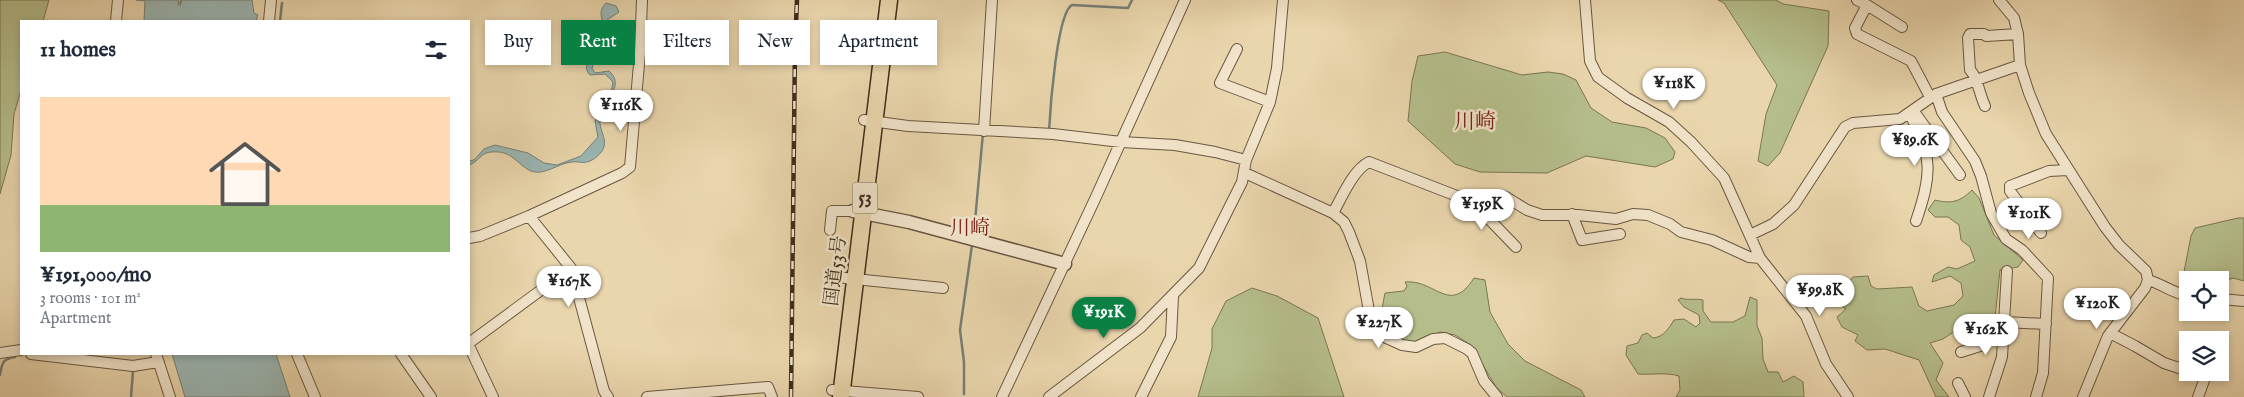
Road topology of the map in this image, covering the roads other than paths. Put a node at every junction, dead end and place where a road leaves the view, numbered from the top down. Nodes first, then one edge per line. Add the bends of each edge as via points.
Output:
1 (118, 0) edge
2 (271, 0) edge
3 (642, 0) edge
4 (879, 0) edge
5 (889, 0) edge
6 (992, 0) edge
7 (1185, 0) edge
8 (1283, 0) edge
9 (1585, 0) edge
10 (1999, 0) edge
11 (1862, 3) edge
12 (116, 20) edge
13 (269, 20) edge
14 (1902, 27) dead end
15 (2018, 34) junction
16 (1237, 49) dead end
17 (2020, 65) junction
18 (1976, 79) junction
19 (1933, 95) junction
20 (1270, 102) junction
21 (1984, 106) dead end
22 (1909, 113) junction
23 (870, 120) junction
24 (984, 131) junction
25 (1121, 142) junction
26 (1246, 160) junction
27 (2068, 170) junction
28 (1245, 173) junction
29 (1960, 175) dead end
30 (1475, 198) junction
31 (858, 212) junction
32 (1333, 212) junction
33 (1572, 214) junction
34 (529, 216) junction
35 (1916, 221) dead end
36 (830, 230) dead end
37 (2041, 232) dead end
38 (1620, 234) dead end
39 (1750, 234) junction
40 (470, 238) edge
41 (1516, 247) dead end
42 (1760, 258) junction
43 (1065, 264) junction
44 (571, 268) junction
45 (2007, 271) dead end
46 (850, 278) junction
47 (2148, 280) junction
48 (943, 288) dead end
49 (2179, 294) edge
50 (1173, 296) junction
51 (2229, 299) edge
52 (2244, 300) edge
53 (2004, 322) junction
54 (2046, 324) junction
55 (2004, 333) junction
56 (2110, 334) junction
57 (470, 344) edge
58 (470, 347) edge
59 (20, 350) edge
60 (1962, 352) dead end
61 (0, 353) edge
62 (40, 355) edge
63 (297, 355) edge
64 (402, 355) edge
65 (157, 358) edge
66 (2179, 368) edge
67 (2204, 381) edge
68 (1958, 383) dead end
69 (836, 394) edge
70 (170, 397) edge
71 (315, 397) edge
72 (431, 397) edge
73 (493, 397) edge
74 (608, 397) edge
75 (647, 397) edge
76 (772, 397) edge
77 (918, 397) edge
78 (1002, 397) edge
79 (1049, 397) edge
80 (1142, 397) edge
81 (1497, 397) edge
82 (1848, 397) edge
83 (1965, 397) edge
84 (1990, 397) edge
85 (2036, 397) edge
86 (2083, 397) edge
87 (2198, 397) edge

1 - 12 street
2 - 13 street
3 - 34 street via 630,167
4 - 23 highway, 国道53号 / 53
5 - 23 highway, 国道53号 / 53
6 - 24 street
7 - 25 street
8 - 20 street via 1277,68
9 - 39 street via 1590,61 1598,77 1669,122 1696,146 1724,178
10 - 15 street via 2014,18
11 - 14 street
11 - 19 street via 1855,28 1857,34 1911,61
15 - 17 street
15 - 18 street via 1997,37 1970,34 1969,64
16 - 20 street via 1220,83
17 - 18 street
17 - 27 street via 2040,122
18 - 19 street
18 - 21 street
19 - 22 street
19 - 54 street via 1975,161 1991,213 2006,239 2022,250 2048,278
20 - 26 street
22 - 29 street via 1916,114
22 - 35 street via 1924,145 1928,171 1928,183
22 - 39 street via 1900,119 1853,123 1845,128 1794,205 1773,224
23 - 24 street
23 - 31 highway, 国道53号 / 53
24 - 25 street via 1053,134
25 - 26 street via 1176,146
25 - 43 street
26 - 28 street
27 - 37 street via 2049,171 2010,186
27 - 47 street via 2105,227 2146,271
28 - 32 street
28 - 50 street via 1199,268
30 - 32 street via 1457,196 1369,162 1364,164
30 - 33 street via 1499,195 1542,215
30 - 41 street via 1488,218
31 - 36 street via 832,211
31 - 43 street
31 - 46 highway, 国道53号 / 53
32 - 81 street via 1350,232 1360,261 1371,322 1382,336 1416,347 1433,339 1445,338 1467,349 1472,353 1484,381
33 - 38 street via 1582,240
33 - 42 street via 1616,219 1633,214 1648,215 1681,232
34 - 40 street
34 - 44 street
39 - 42 street
42 - 82 street via 1806,316 1826,364
43 - 78 street
44 - 57 street
44 - 74 street
45 - 53 street
46 - 48 street
46 - 69 highway, 国道53号 / 53
47 - 49 street
47 - 56 street
50 - 79 street via 1140,328
50 - 80 street via 1171,337
51 - 52 street
53 - 54 street
53 - 55 street
54 - 85 street via 2043,374
55 - 60 street via 1995,334 1980,346
55 - 84 street via 2002,357
56 - 66 street
56 - 86 street
58 - 73 street
59 - 61 street
62 - 65 street via 133,366
63 - 71 street
64 - 72 street
65 - 70 street
67 - 87 street
68 - 83 street
69 - 77 street
75 - 76 street via 768,387

